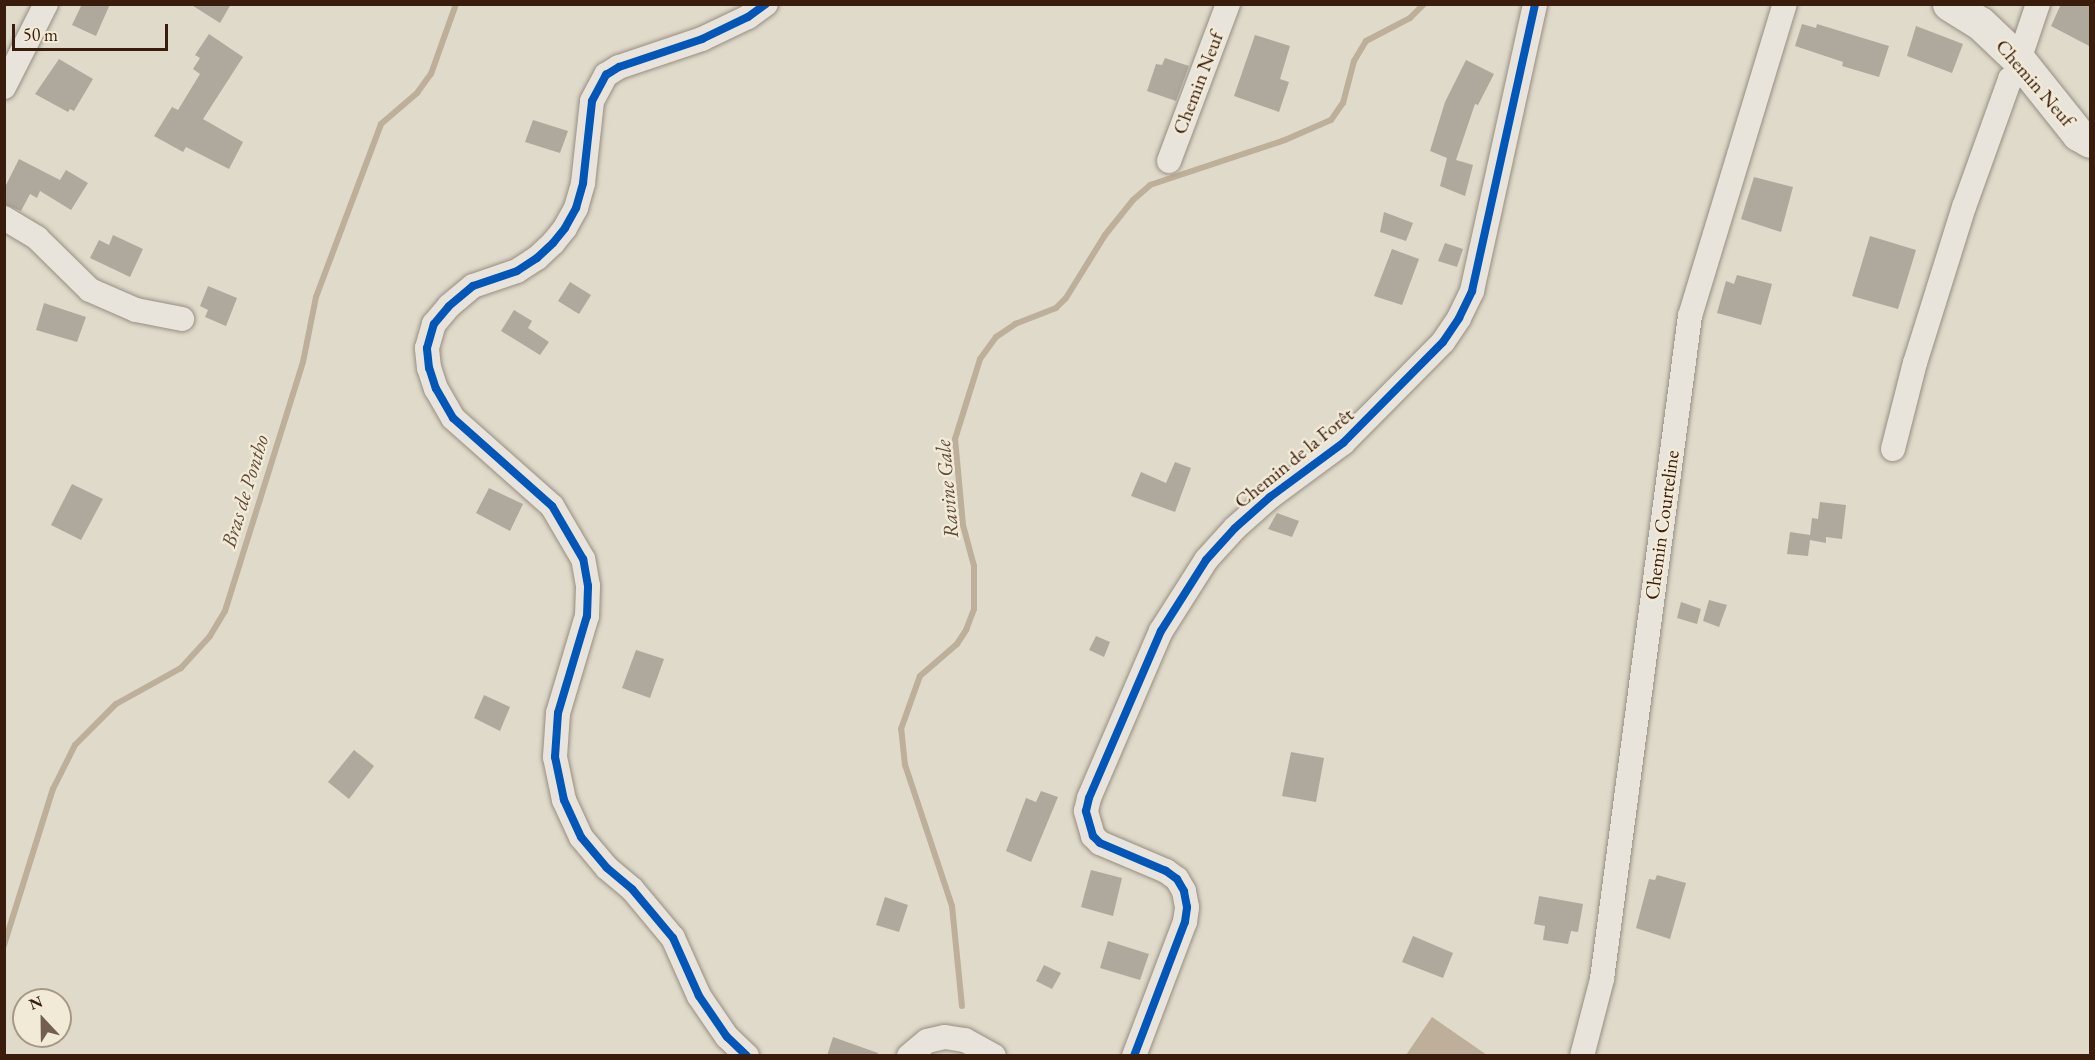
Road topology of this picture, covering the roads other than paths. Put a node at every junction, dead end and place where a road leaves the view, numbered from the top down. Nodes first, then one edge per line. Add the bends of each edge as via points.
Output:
1 (46, 4) edge
2 (766, 4) edge
3 (1228, 4) edge
4 (1535, 4) edge
5 (1785, 4) edge
6 (1949, 4) edge
7 (2038, 4) edge
8 (2023, 64) junction
9 (4, 87) edge
10 (2091, 141) edge
11 (1168, 161) dead end
12 (4, 218) edge
13 (182, 319) dead end
14 (1893, 449) dead end
15 (747, 1056) edge
16 (909, 1056) edge
17 (994, 1056) edge
18 (1134, 1056) edge
19 (1582, 1056) edge

1 - 9 street
2 - 15 street via 702,39 606,75 592,101 583,183 565,228 537,258 518,271 474,286 449,306 434,324 427,348 436,389 453,418 552,506 583,559 588,586 587,616 558,713 555,757 568,810 581,837 673,938 699,996 727,1037
3 - 11 street, Chemin Neuf
4 - 18 street, Chemin de la Forêt via 1472,291 1459,318 1443,342 1343,443 1270,497 1206,560 1161,631 1089,798 1086,811 1093,836 1100,843 1177,879 1187,907 1185,922
5 - 19 street, Chemin Courteline via 1690,316 1602,979
6 - 8 main road, Chemin Neuf via 1980,23
7 - 8 street
8 - 10 main road, Chemin Neuf via 2067,122
8 - 14 street via 2010,79 1964,207 1915,363
12 - 13 street via 37,238 90,290 136,310
16 - 17 street via 927,1041 945,1037 965,1040

